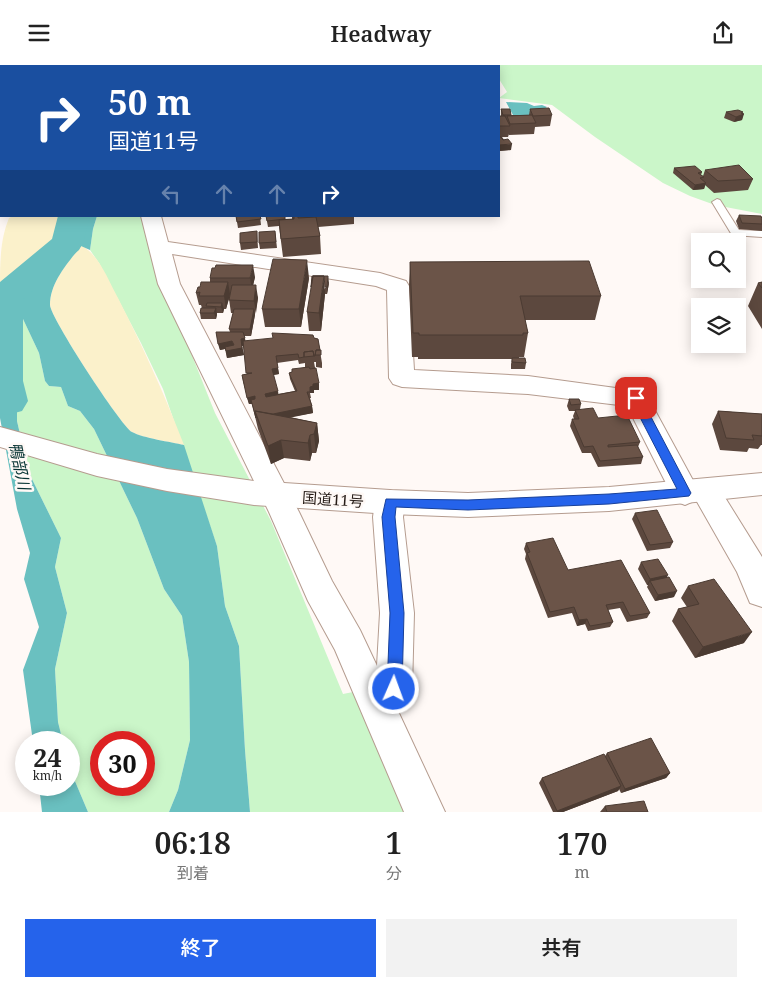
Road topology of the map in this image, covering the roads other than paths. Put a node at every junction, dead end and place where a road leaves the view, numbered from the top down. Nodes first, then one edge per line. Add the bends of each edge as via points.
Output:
1 (717, 202) dead end
2 (152, 217) edge
3 (762, 234) edge
4 (161, 249) junction
5 (0, 437) edge
6 (762, 484) edge
7 (695, 492) junction
8 (265, 494) junction
9 (390, 502) junction
10 (762, 593) edge
11 (378, 706) junction
12 (425, 812) edge

1 - 3 lane via 736,233
2 - 4 main road
4 - 7 main road via 175,248 380,280 398,287 402,378 528,385 636,398
4 - 8 main road via 169,284
5 - 8 main road, 国道11号 via 97,465 167,480
6 - 7 main road, 国道11号
7 - 9 main road, 国道11号 via 468,505
7 - 10 main road via 751,567
8 - 9 main road, 国道11号
8 - 11 main road via 348,641
9 - 11 main road via 388,517 397,613 394,689
11 - 12 main road

